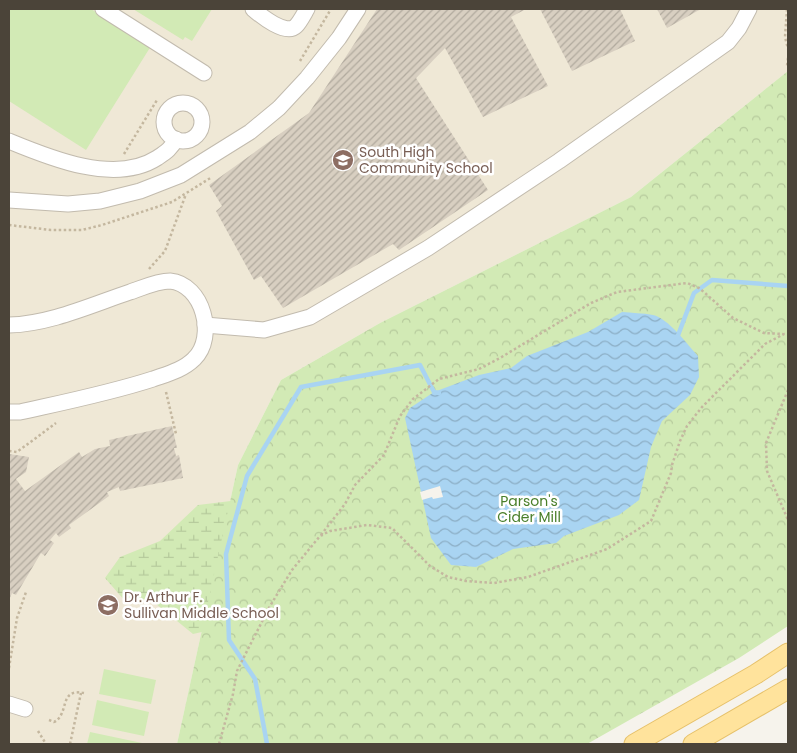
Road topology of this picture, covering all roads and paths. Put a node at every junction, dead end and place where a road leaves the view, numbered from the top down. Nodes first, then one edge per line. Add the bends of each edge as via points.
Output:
1 (103, 9) edge
2 (253, 9) edge
3 (307, 9) edge
4 (331, 9) edge
5 (358, 9) edge
6 (749, 9) edge
7 (787, 9) edge
8 (788, 49) edge
9 (788, 58) edge
10 (300, 61) dead end
11 (788, 66) edge
12 (204, 73) dead end
13 (156, 100) dead end
14 (176, 139) dead end
15 (9, 142) edge
16 (121, 159) dead end
17 (212, 177) dead end
18 (186, 193) junction
19 (9, 200) edge
20 (9, 225) edge
21 (147, 271) dead end
22 (9, 325) edge
23 (205, 325) junction
24 (786, 334) edge
25 (788, 390) edge
26 (166, 392) dead end
27 (9, 412) edge
28 (56, 423) dead end
29 (176, 434) dead end
30 (9, 451) edge
31 (788, 520) edge
32 (320, 536) junction
33 (26, 592) dead end
34 (788, 652) edge
35 (9, 668) edge
36 (788, 689) edge
37 (9, 704) edge
38 (25, 709) dead end
39 (49, 720) dead end
40 (38, 731) dead end
41 (46, 744) edge
42 (70, 744) edge
43 (219, 744) edge
44 (634, 744) edge
45 (692, 744) edge

1 - 12 lane
2 - 3 lane via 282,29 289,30 295,27
4 - 10 path
5 - 19 lane via 312,71 279,108 250,132 181,175 140,191 100,201 68,204
6 - 23 lane via 728,42 575,150 428,248 310,317 264,330
7 - 8 path via 785,37
9 - 11 path
13 - 16 path
14 - 15 lane via 172,148 151,162 129,168 91,168 54,159
17 - 18 path
18 - 20 path via 172,202 82,230
18 - 21 path via 165,251
22 - 23 lane via 53,317 168,281 180,283 193,294
23 - 27 lane via 204,344 194,359 176,371 121,390
24 - 32 path via 764,333 733,318 705,293 687,283 617,292 591,303 479,369 439,379 413,399 400,416 384,454 355,485
24 - 32 path via 765,344 702,407 680,441 651,521 607,549 528,577 488,583 448,577 430,566 392,528 367,525
25 - 31 path via 766,443 767,471
26 - 29 path
28 - 30 path via 17,452
32 - 43 path via 292,570 237,671
33 - 35 path via 17,618
34 - 44 main road
36 - 45 main road
37 - 38 lane
39 - 42 path via 58,720 72,692 83,693
40 - 41 path

